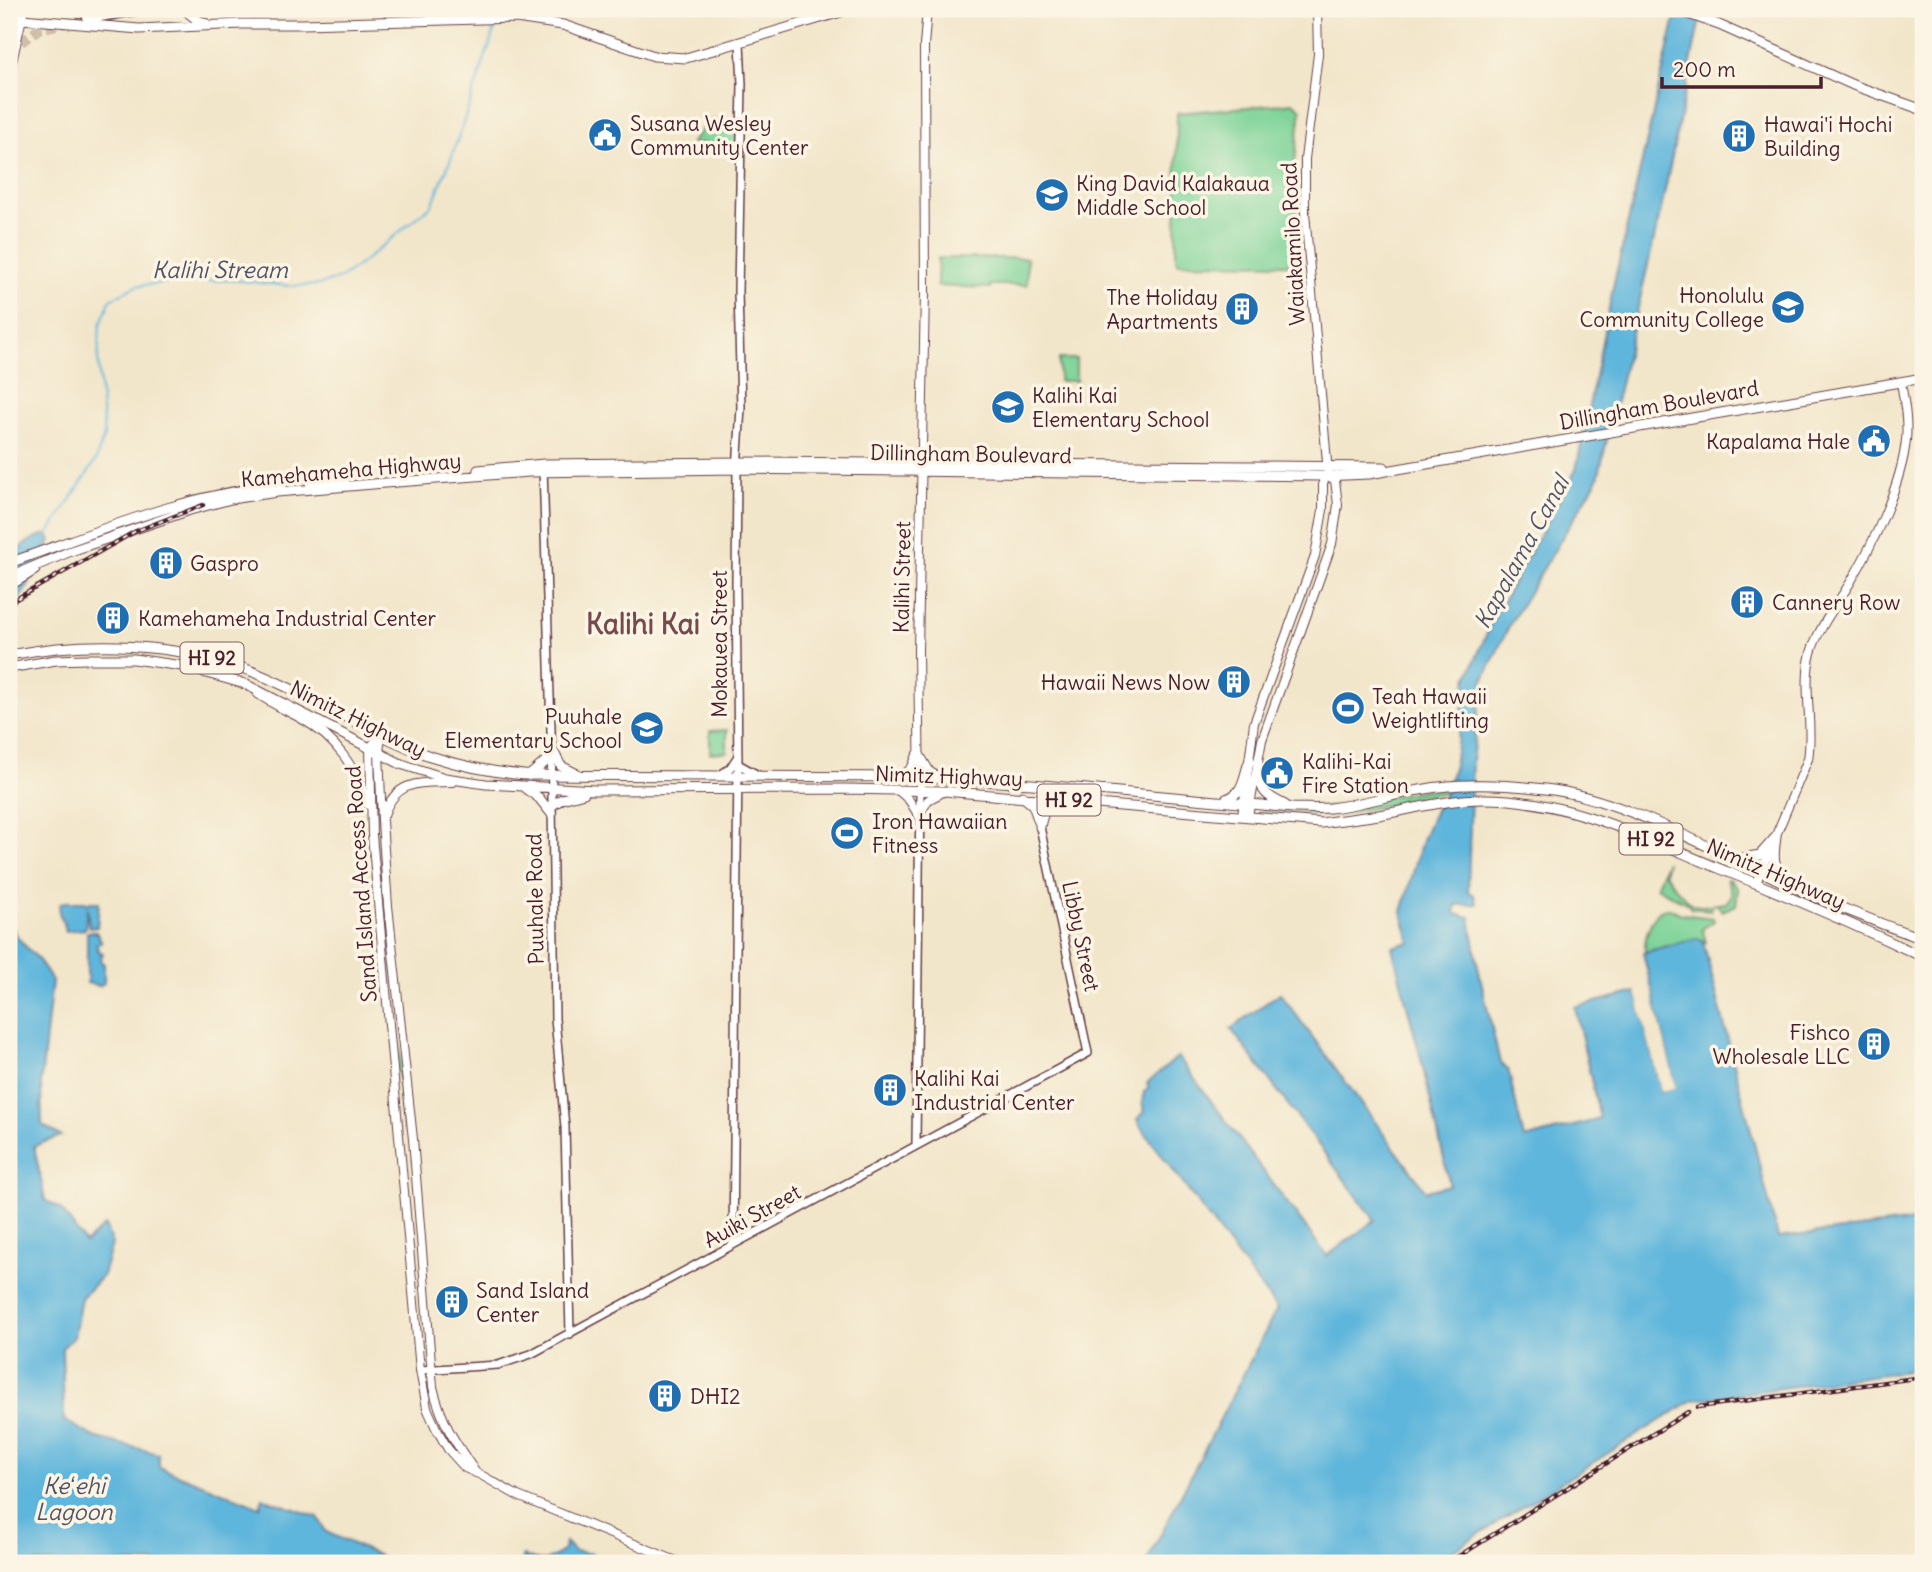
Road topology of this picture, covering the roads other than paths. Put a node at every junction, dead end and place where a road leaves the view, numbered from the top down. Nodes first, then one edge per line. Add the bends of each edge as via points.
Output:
1 (141, 9) edge
2 (184, 9) edge
3 (851, 9) edge
4 (928, 9) edge
5 (1317, 9) edge
6 (1676, 9) edge
7 (23, 14) edge
8 (9, 16) edge
9 (88, 18) tunnel mouth
10 (212, 25) junction
11 (171, 27) junction
12 (740, 43) junction
13 (9, 75) edge
14 (1923, 110) edge
15 (1923, 378) edge
16 (1901, 382) junction
17 (738, 465) junction
18 (921, 466) junction
19 (543, 468) junction
20 (1328, 473) junction
21 (9, 563) edge
22 (43, 564) junction
23 (9, 577) edge
24 (9, 586) edge
25 (9, 655) edge
26 (9, 668) edge
27 (245, 684) junction
28 (381, 734) junction
29 (551, 747) junction
30 (370, 748) junction
31 (918, 752) junction
32 (379, 753) junction
33 (738, 755) junction
34 (551, 757) junction
35 (1254, 761) junction
36 (738, 770) junction
37 (720, 775) junction
38 (529, 776) junction
39 (551, 776) junction
40 (583, 776) junction
41 (901, 778) junction
42 (919, 778) junction
43 (942, 779) junction
44 (466, 782) junction
45 (524, 787) junction
46 (551, 788) junction
47 (738, 789) junction
48 (595, 790) junction
49 (899, 791) junction
50 (920, 791) junction
51 (944, 791) junction
52 (1022, 796) junction
53 (1063, 799) junction
54 (1221, 801) junction
55 (1248, 804) junction
56 (1293, 808) junction
57 (551, 810) junction
58 (372, 816) junction
59 (919, 816) junction
60 (1245, 816) junction
61 (382, 821) junction
62 (1040, 827) junction
63 (1776, 836) junction
64 (1735, 859) junction
65 (1761, 872) junction
66 (1756, 883) junction
67 (1787, 883) junction
68 (1923, 939) edge
69 (1923, 957) edge
70 (387, 1007) junction
71 (399, 1007) junction
72 (1088, 1053) joint
73 (413, 1139) junction
74 (399, 1140) junction
75 (916, 1145) junction
76 (733, 1245) junction
77 (425, 1301) junction
78 (415, 1302) junction
79 (570, 1334) junction
80 (431, 1369) junction
81 (420, 1370) junction
82 (477, 1474) junction
83 (681, 1563) edge

1 - 9 highway
2 - 10 main road
2 - 11 main road via 182,19
3 - 12 main road
4 - 18 main road, Kalihi Street
5 - 20 main road, Waiakamilo Road via 1318,54 1305,194
6 - 14 main road
7 - 8 highway
7 - 11 main road via 139,29
7 - 13 main road
10 - 11 main road
10 - 12 main road via 508,18 563,25 654,56 686,58
12 - 17 street, Mokauea Street
15 - 16 main road, Dillingham Boulevard
16 - 20 main road, Dillingham Boulevard via 1400,467
16 - 63 main road via 1906,432 1902,462 1868,551 1811,652 1808,759
17 - 18 main road, Dillingham Boulevard
17 - 19 main road, Dillingham Boulevard
17 - 33 street, Mokauea Street
18 - 20 main road, Dillingham Boulevard
18 - 31 main road, Kalihi Street
19 - 21 main road, Kamehameha Highway via 256,487 203,498
19 - 22 main road, Kamehameha Highway via 255,494 190,510
19 - 29 street, Puuhale Road
20 - 35 main road, Waiakamilo Road via 1315,556 1254,723
20 - 35 main road, Waiakamilo Road via 1335,480 1338,505 1332,544
22 - 23 main road
22 - 24 main road
25 - 28 main road, Nimitz Highway / HI 92 via 107,647 187,653 252,672
26 - 27 main road, Nimitz Highway / HI 92 via 134,659 182,666
27 - 30 main road, Nimitz Highway / HI 92
27 - 58 main road via 314,726 333,743 356,776
28 - 30 main road, Sand Island Access Road
28 - 32 main road, Sand Island Access Road
28 - 38 main road, Nimitz Highway / HI 92 via 457,764
29 - 34 street, Puuhale Road
29 - 40 main road via 561,766
30 - 32 main road, Nimitz Highway / HI 92
30 - 58 main road, Sand Island Access Road
31 - 41 main road
31 - 42 main road, Kalihi Street
31 - 43 main road via 930,772
32 - 44 main road, Nimitz Highway / HI 92
32 - 61 main road, Sand Island Access Road
33 - 36 street, Mokauea Street
33 - 37 street
34 - 38 main road
34 - 39 street, Puuhale Road
35 - 54 main road via 1241,789
35 - 55 main road, Waiakamilo Road
35 - 56 main road via 1268,798
36 - 37 main road, Nimitz Highway / HI 92
36 - 41 main road, Nimitz Highway / HI 92 via 759,775
36 - 47 street, Mokauea Street
37 - 40 main road, Nimitz Highway / HI 92
38 - 39 main road, Nimitz Highway / HI 92
39 - 40 main road, Nimitz Highway / HI 92
39 - 46 street, Puuhale Road
41 - 42 main road, Nimitz Highway / HI 92
42 - 43 main road, Nimitz Highway / HI 92
42 - 50 main road, Kalihi Street
43 - 54 main road, Nimitz Highway / HI 92
44 - 45 main road, Nimitz Highway / HI 92
44 - 61 main road via 410,785 393,797
45 - 46 main road, Nimitz Highway / HI 92
45 - 57 main road
46 - 48 main road, Nimitz Highway / HI 92
46 - 57 street, Puuhale Road
47 - 48 main road, Nimitz Highway / HI 92
47 - 49 main road, Nimitz Highway / HI 92
47 - 76 street, Mokauea Street
48 - 57 main road via 562,799
49 - 50 main road, Nimitz Highway / HI 92
49 - 59 main road
50 - 51 main road, Nimitz Highway / HI 92
50 - 59 street, Kalihi Street
51 - 52 main road, Nimitz Highway / HI 92
51 - 59 main road via 928,800
52 - 53 main road, Nimitz Highway / HI 92
52 - 62 main road via 1032,805
53 - 60 main road, Nimitz Highway / HI 92
53 - 62 main road via 1044,810
54 - 55 main road, Nimitz Highway / HI 92
55 - 56 main road, Nimitz Highway / HI 92
55 - 60 main road, Waiakamilo Road
56 - 64 main road, Nimitz Highway / HI 92 via 1334,807 1439,787 1544,789 1588,798
57 - 79 street, Puuhale Road via 555,1020 565,1127
58 - 70 main road, Sand Island Access Road
59 - 75 street, Kalihi Street
60 - 66 main road, Nimitz Highway / HI 92 via 1321,823 1484,799 1541,806 1621,826
61 - 71 main road, Sand Island Access Road
62 - 72 street, Libby Street
63 - 64 main road via 1756,857
63 - 65 main road
63 - 67 main road via 1773,859
64 - 65 main road, Nimitz Highway / HI 92
65 - 66 main road
65 - 67 main road, Nimitz Highway / HI 92
66 - 69 main road, Nimitz Highway / HI 92
67 - 68 main road, Nimitz Highway / HI 92
70 - 71 main road
70 - 74 main road, Sand Island Access Road
71 - 73 main road, Sand Island Access Road
72 - 75 street, Auiki Street
73 - 74 main road
73 - 77 main road, Sand Island Access Road
74 - 78 main road, Sand Island Access Road
75 - 76 street, Auiki Street
76 - 79 street, Auiki Street
77 - 78 main road
77 - 80 main road, Sand Island Access Road
78 - 81 main road, Sand Island Access Road
79 - 80 street, Auiki Street via 519,1359
80 - 81 street, Auiki Street
80 - 82 main road, Sand Island Access Road via 444,1422
81 - 82 main road, Sand Island Access Road via 436,1428 465,1468
82 - 83 main road, Sand Island Access Road via 518,1496

